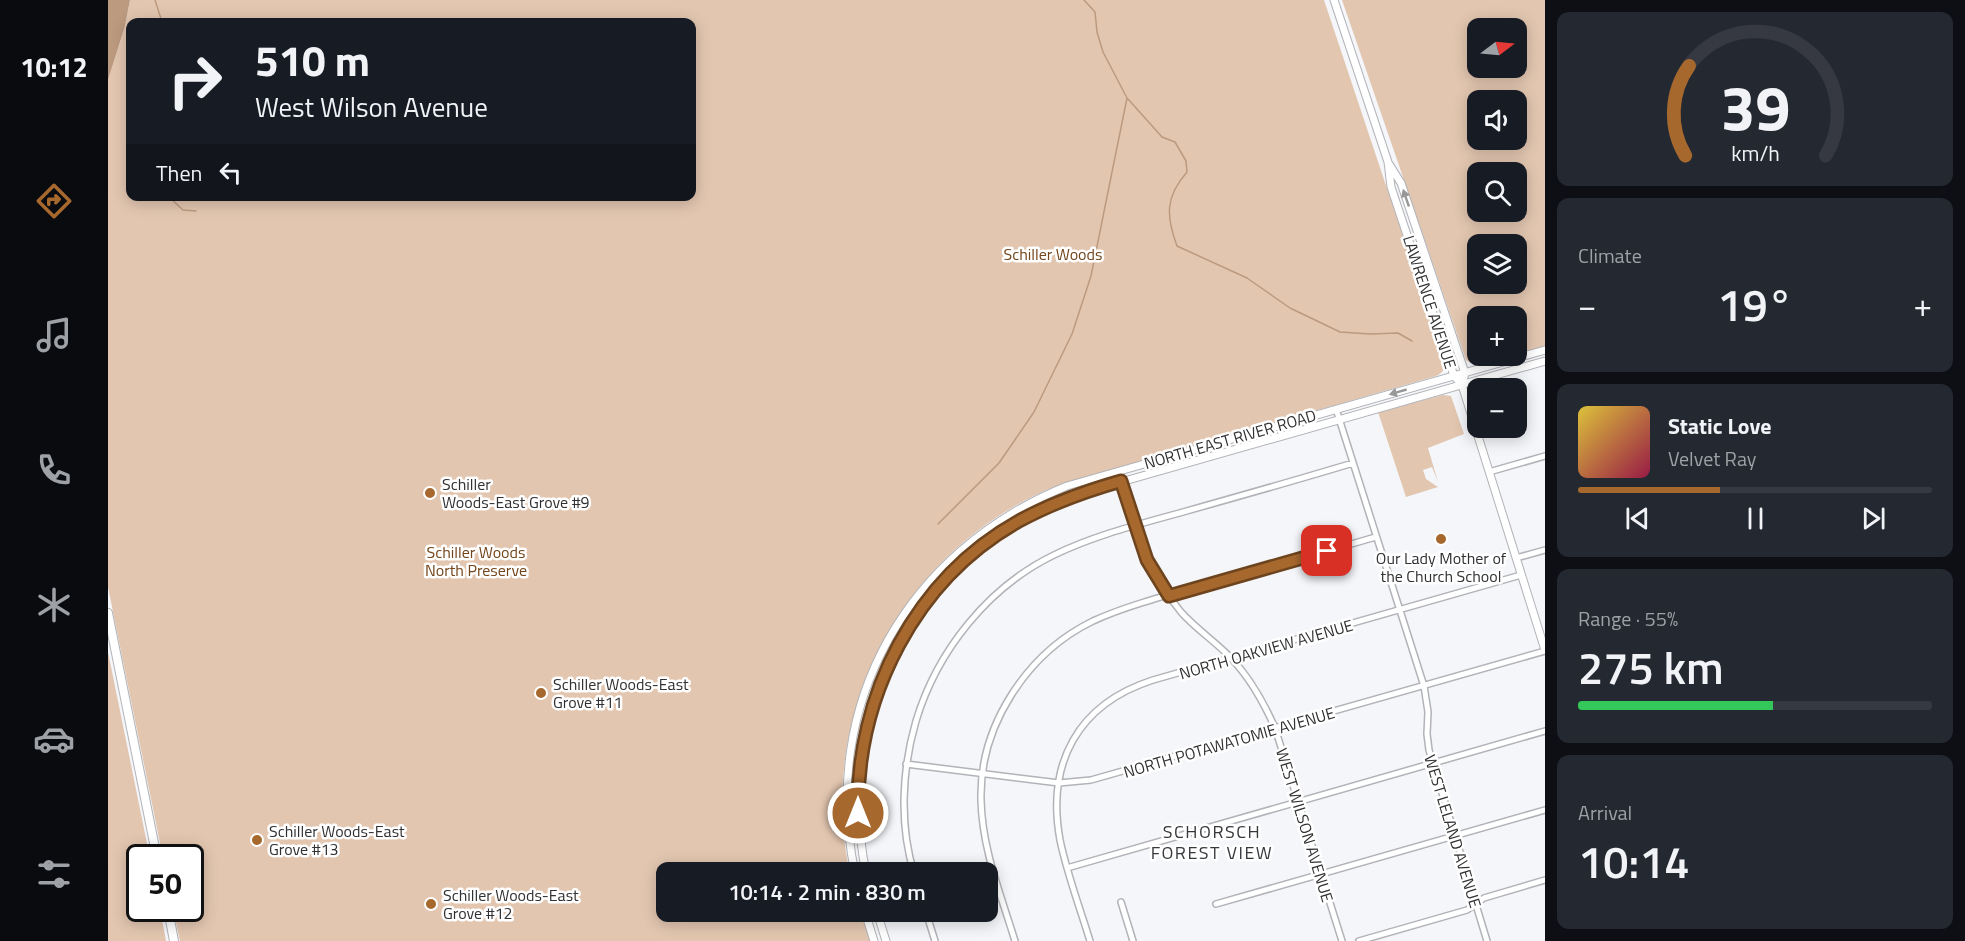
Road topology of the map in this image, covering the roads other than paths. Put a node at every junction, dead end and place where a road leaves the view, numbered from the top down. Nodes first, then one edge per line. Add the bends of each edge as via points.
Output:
1 (1334, 0) edge
2 (1388, 162) junction
3 (1545, 350) edge
4 (1545, 361) edge
5 (1464, 373) junction
6 (1454, 376) junction
7 (1462, 385) junction
8 (1336, 409) junction
9 (1339, 420) junction
10 (1545, 456) edge
11 (1353, 463) junction
12 (1118, 471) junction
13 (1489, 472) junction
14 (1121, 481) junction
15 (1134, 526) junction
16 (1376, 537) junction
17 (1545, 550) edge
18 (1516, 558) junction
19 (1521, 575) junction
20 (1169, 596) junction
21 (1400, 611) junction
22 (108, 613) edge
23 (1545, 647) edge
24 (1232, 659) junction
25 (1424, 686) junction
26 (1275, 728) junction
27 (1545, 731) edge
28 (1433, 763) junction
29 (906, 764) junction
30 (983, 774) junction
31 (1059, 783) junction
32 (1297, 802) junction
33 (1545, 810) edge
34 (1455, 836) junction
35 (154, 844) edge
36 (854, 862) edge
37 (864, 862) edge
38 (912, 862) edge
39 (1067, 868) junction
40 (1321, 875) junction
41 (1545, 880) edge
42 (1121, 902) dead end
43 (1216, 904) dead end
44 (1476, 904) junction
45 (170, 922) edge
46 (868, 922) edge
47 (880, 922) edge
48 (929, 922) edge
49 (174, 941) edge
50 (874, 941) edge
51 (886, 941) edge
52 (935, 941) edge
53 (1015, 941) edge
54 (1090, 941) edge
55 (1133, 941) edge
56 (1342, 941) edge
57 (1359, 941) edge
58 (1487, 941) edge

1 - 2 main road, LAWRENCE AVENUE
5 -> 2 main road, LAWRENCE AVENUE via 1401,183
2 - 6 main road, LAWRENCE AVENUE via 1391,187
3 - 5 main road, NORTH EAST RIVER ROAD
4 - 7 main road, NORTH EAST RIVER ROAD
5 - 6 main road, NORTH EAST RIVER ROAD
5 - 7 main road, LAWRENCE AVENUE
6 - 7 main road, LAWRENCE AVENUE
6 -> 8 main road, NORTH EAST RIVER ROAD
7 - 9 main road, NORTH EAST RIVER ROAD
7 - 13 main road
8 - 9 street, WEST LELAND AVENUE
8 - 12 main road, NORTH EAST RIVER ROAD
9 - 11 street, WEST LELAND AVENUE
9 - 14 main road, NORTH EAST RIVER ROAD
10 - 13 street
11 - 15 street
11 - 16 street, WEST LELAND AVENUE
12 - 14 street, WEST WILSON AVENUE
12 - 36 main road, NORTH EAST RIVER ROAD via 1067,486 1005,516 958,551 908,607 878,660 853,733 847,810
13 - 18 main road
14 - 15 street, WEST WILSON AVENUE
14 - 37 main road, NORTH EAST RIVER ROAD via 1054,504 1004,530 951,573 914,619 885,670 863,742 858,793
15 - 20 street, WEST WILSON AVENUE via 1147,560
15 - 29 street via 1038,563 1008,584 978,613 949,650 926,692
16 - 20 street
16 - 21 street, WEST LELAND AVENUE
17 - 18 street
18 - 19 main road
19 - 21 street, NORTH OAKVIEW AVENUE
19 - 23 main road
20 - 24 street, WEST WILSON AVENUE via 1190,622
20 - 30 street via 1091,622 1046,653 1001,713
21 - 24 street, NORTH OAKVIEW AVENUE
21 - 25 street, WEST LELAND AVENUE
22 - 35 main road
23 - 25 street, NORTH POTAWATOMIE AVENUE
24 - 26 street, WEST WILSON AVENUE via 1258,694
24 - 31 street, NORTH OAKVIEW AVENUE via 1139,685 1110,700 1087,720 1072,741
25 - 26 street, NORTH POTAWATOMIE AVENUE
25 - 28 street, WEST LELAND AVENUE via 1427,741
26 - 31 street, NORTH POTAWATOMIE AVENUE via 1105,777
26 - 32 street, WEST WILSON AVENUE
27 - 28 street
28 - 32 street
28 - 34 street, WEST LELAND AVENUE
29 - 30 street, NORTH POTAWATOMIE AVENUE
29 - 38 street via 905,820
30 - 31 street, NORTH POTAWATOMIE AVENUE
30 - 53 street via 984,836
31 - 39 street, NORTH OAKVIEW AVENUE via 1059,829
32 - 39 street
32 - 40 street, WEST WILSON AVENUE
33 - 34 street
34 - 40 street
34 - 44 street, WEST LELAND AVENUE
39 - 54 street, NORTH OAKVIEW AVENUE
40 - 43 street
40 - 56 street, WEST WILSON AVENUE
41 - 44 street via 1484,898
42 - 55 street
44 - 57 street via 1467,910
44 - 58 street, WEST LELAND AVENUE
45 - 49 main road
46 - 50 main road
47 - 51 main road
48 - 52 street

